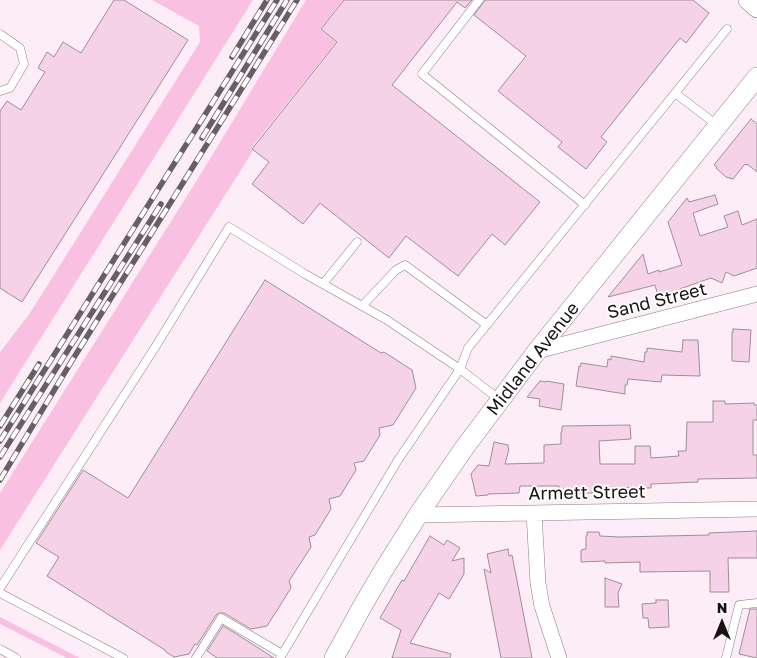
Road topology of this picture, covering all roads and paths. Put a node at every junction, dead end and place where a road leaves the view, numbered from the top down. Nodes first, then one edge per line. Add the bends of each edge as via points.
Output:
1 (479, 0) edge
2 (748, 0) edge
3 (757, 8) edge
4 (727, 29) dead end
5 (0, 34) edge
6 (757, 77) edge
7 (0, 91) edge
8 (675, 93) junction
9 (718, 126) junction
10 (585, 205) junction
11 (357, 242) dead end
12 (324, 284) junction
13 (757, 294) edge
14 (362, 306) junction
15 (487, 325) junction
16 (537, 351) junction
17 (460, 369) junction
18 (500, 400) junction
19 (757, 509) edge
20 (534, 513) junction
21 (418, 515) junction
22 (0, 588) edge
23 (0, 593) edge
24 (757, 603) edge
25 (0, 649) edge
26 (281, 656) edge
27 (16, 658) edge
28 (123, 658) edge
29 (196, 658) edge
30 (334, 658) edge
31 (559, 658) edge
32 (726, 658) edge

1 - 10 lane via 422,74
2 - 3 street
4 - 8 lane
5 - 7 lane via 20,48 24,64 10,88
6 - 9 street, Midland Avenue
8 - 9 lane
8 - 10 lane
9 - 16 street, Midland Avenue
10 - 15 lane
11 - 12 lane
12 - 14 lane
12 - 22 lane via 229,227
13 - 16 street, Sand Street
14 - 15 lane via 396,270 405,265
14 - 17 lane
15 - 17 lane via 468,348
16 - 18 street, Midland Avenue
17 - 18 lane
17 - 26 lane via 398,460
18 - 21 street, Midland Avenue
19 - 20 street, Armett Street
20 - 21 street, Armett Street
20 - 31 street via 538,583
21 - 30 street, Midland Avenue
23 - 28 lane
24 - 32 lane via 739,605
25 - 27 lane
26 - 29 lane via 221,618

